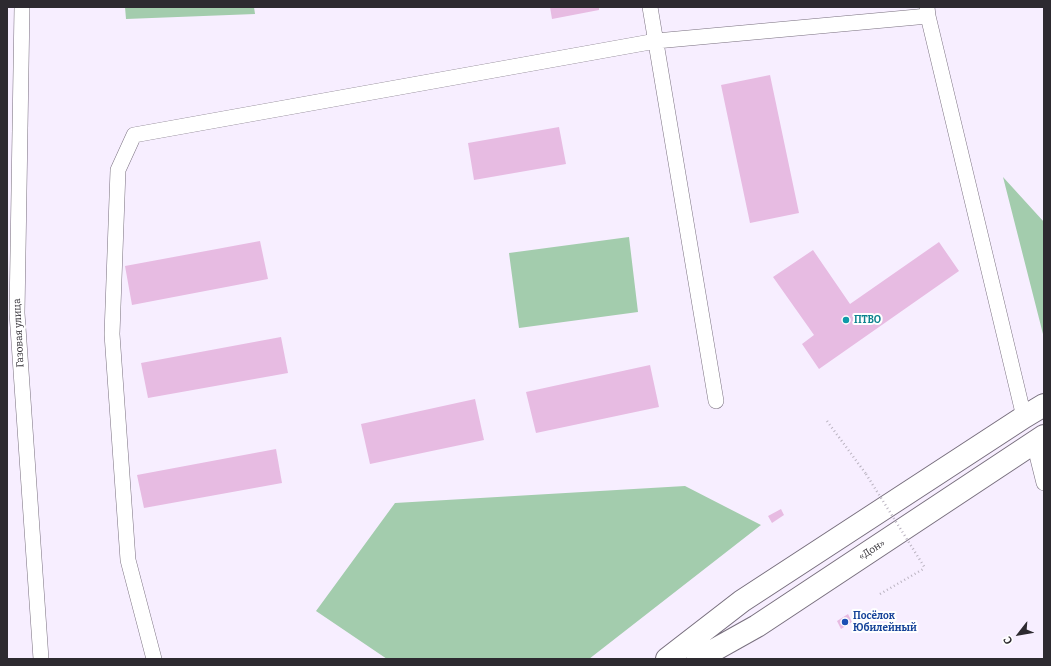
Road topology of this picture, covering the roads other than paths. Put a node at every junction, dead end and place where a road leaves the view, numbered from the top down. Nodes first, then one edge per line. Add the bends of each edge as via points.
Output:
1 (22, 7) edge
2 (650, 7) edge
3 (928, 11) edge
4 (656, 41) junction
5 (716, 401) dead end
6 (1044, 405) edge
7 (1024, 417) junction
8 (1039, 440) edge
9 (1044, 482) edge
10 (41, 659) edge
11 (154, 659) edge
12 (667, 659) edge
13 (698, 659) edge

1 - 10 street, Газовая улица via 17,313
2 - 4 street
3 - 4 street
3 - 7 street
4 - 5 street
4 - 11 street via 134,135 118,170 112,334 128,560
6 - 7 main road
7 - 12 main road via 742,601
8 - 9 street
8 - 13 main road, «Дон» via 757,626

